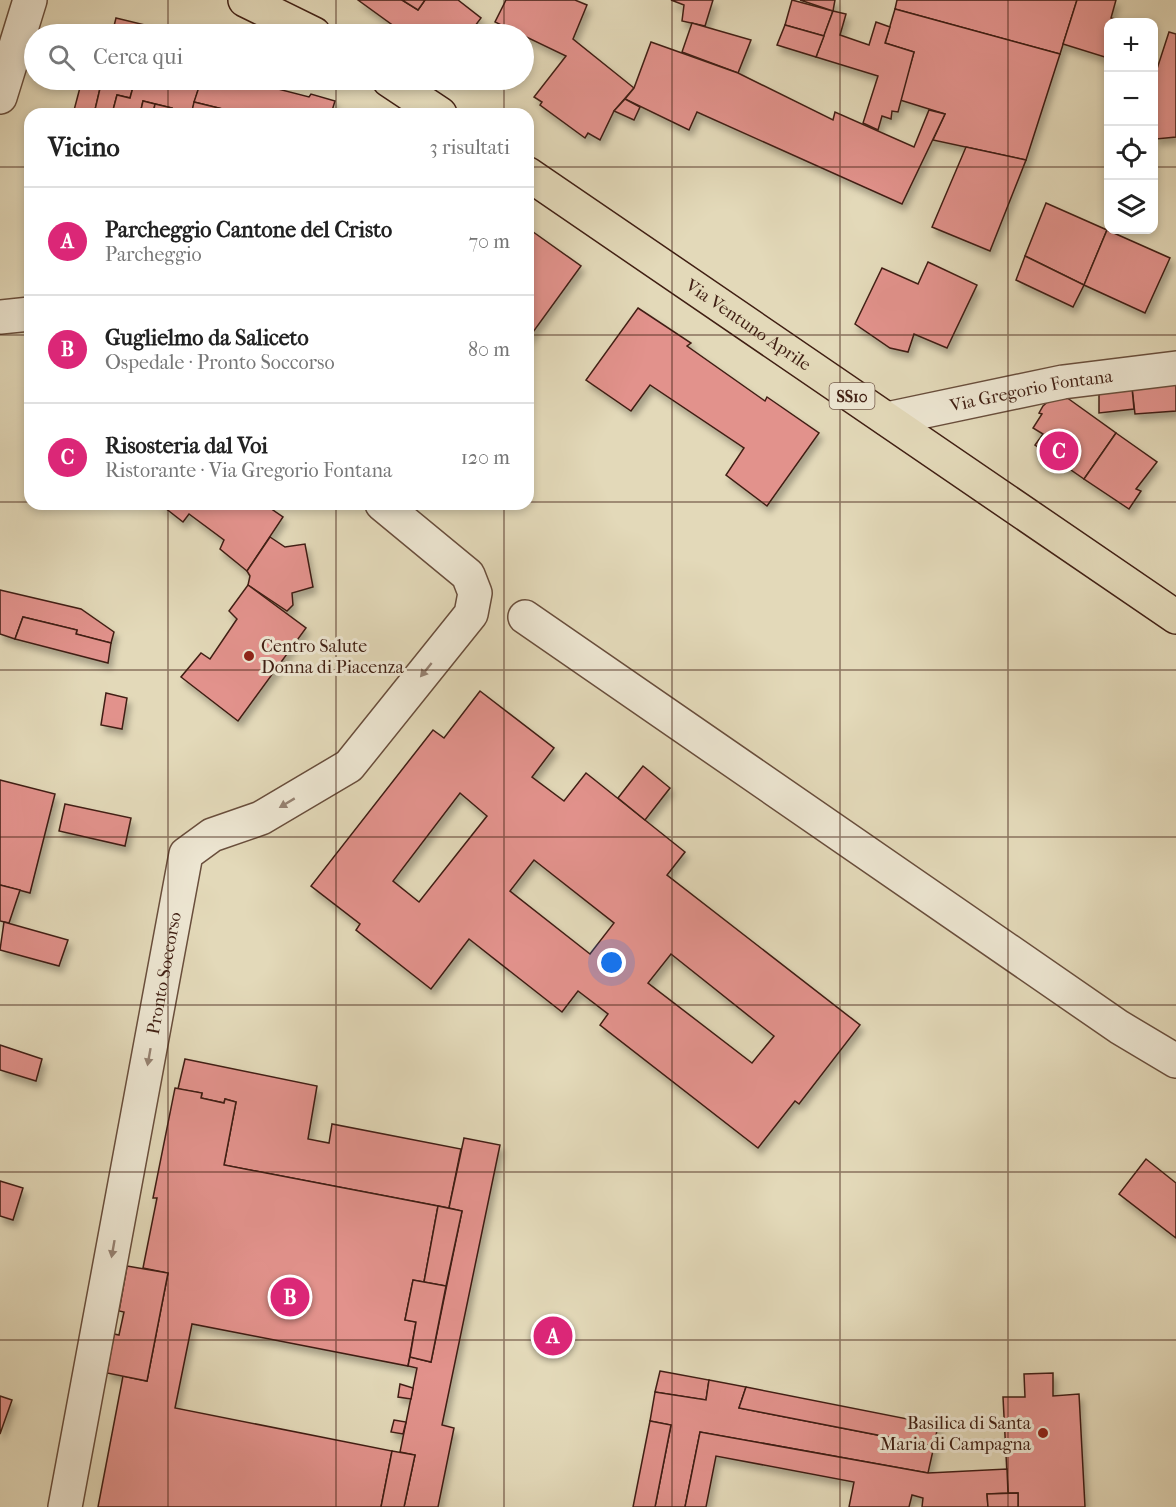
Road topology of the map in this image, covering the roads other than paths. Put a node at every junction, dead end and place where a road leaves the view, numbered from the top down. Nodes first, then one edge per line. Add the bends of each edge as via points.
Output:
1 (30, 0) edge
2 (244, 0) edge
3 (298, 0) edge
4 (293, 24) edge
5 (322, 24) edge
6 (404, 90) edge
7 (0, 98) edge
8 (431, 108) edge
9 (534, 178) edge
10 (24, 315) edge
11 (0, 317) edge
12 (1176, 368) edge
13 (886, 419) junction
14 (389, 510) edge
15 (525, 617) dead end
16 (1176, 617) edge
17 (1176, 1061) edge
18 (65, 1507) edge

1 - 7 street
2 - 4 main road
3 - 5 main road
6 - 8 main road
9 - 13 main road, Via Ventuno Aprile / SS10
10 - 11 street
12 - 13 street, Via Gregorio Fontana via 1063,382
13 - 16 main road, Via Ventuno Aprile / SS10
14 -> 18 street, Pronto Soccorso via 468,575 474,593 471,614 349,766 261,819 212,835 186,854
15 - 17 street via 1109,1021

